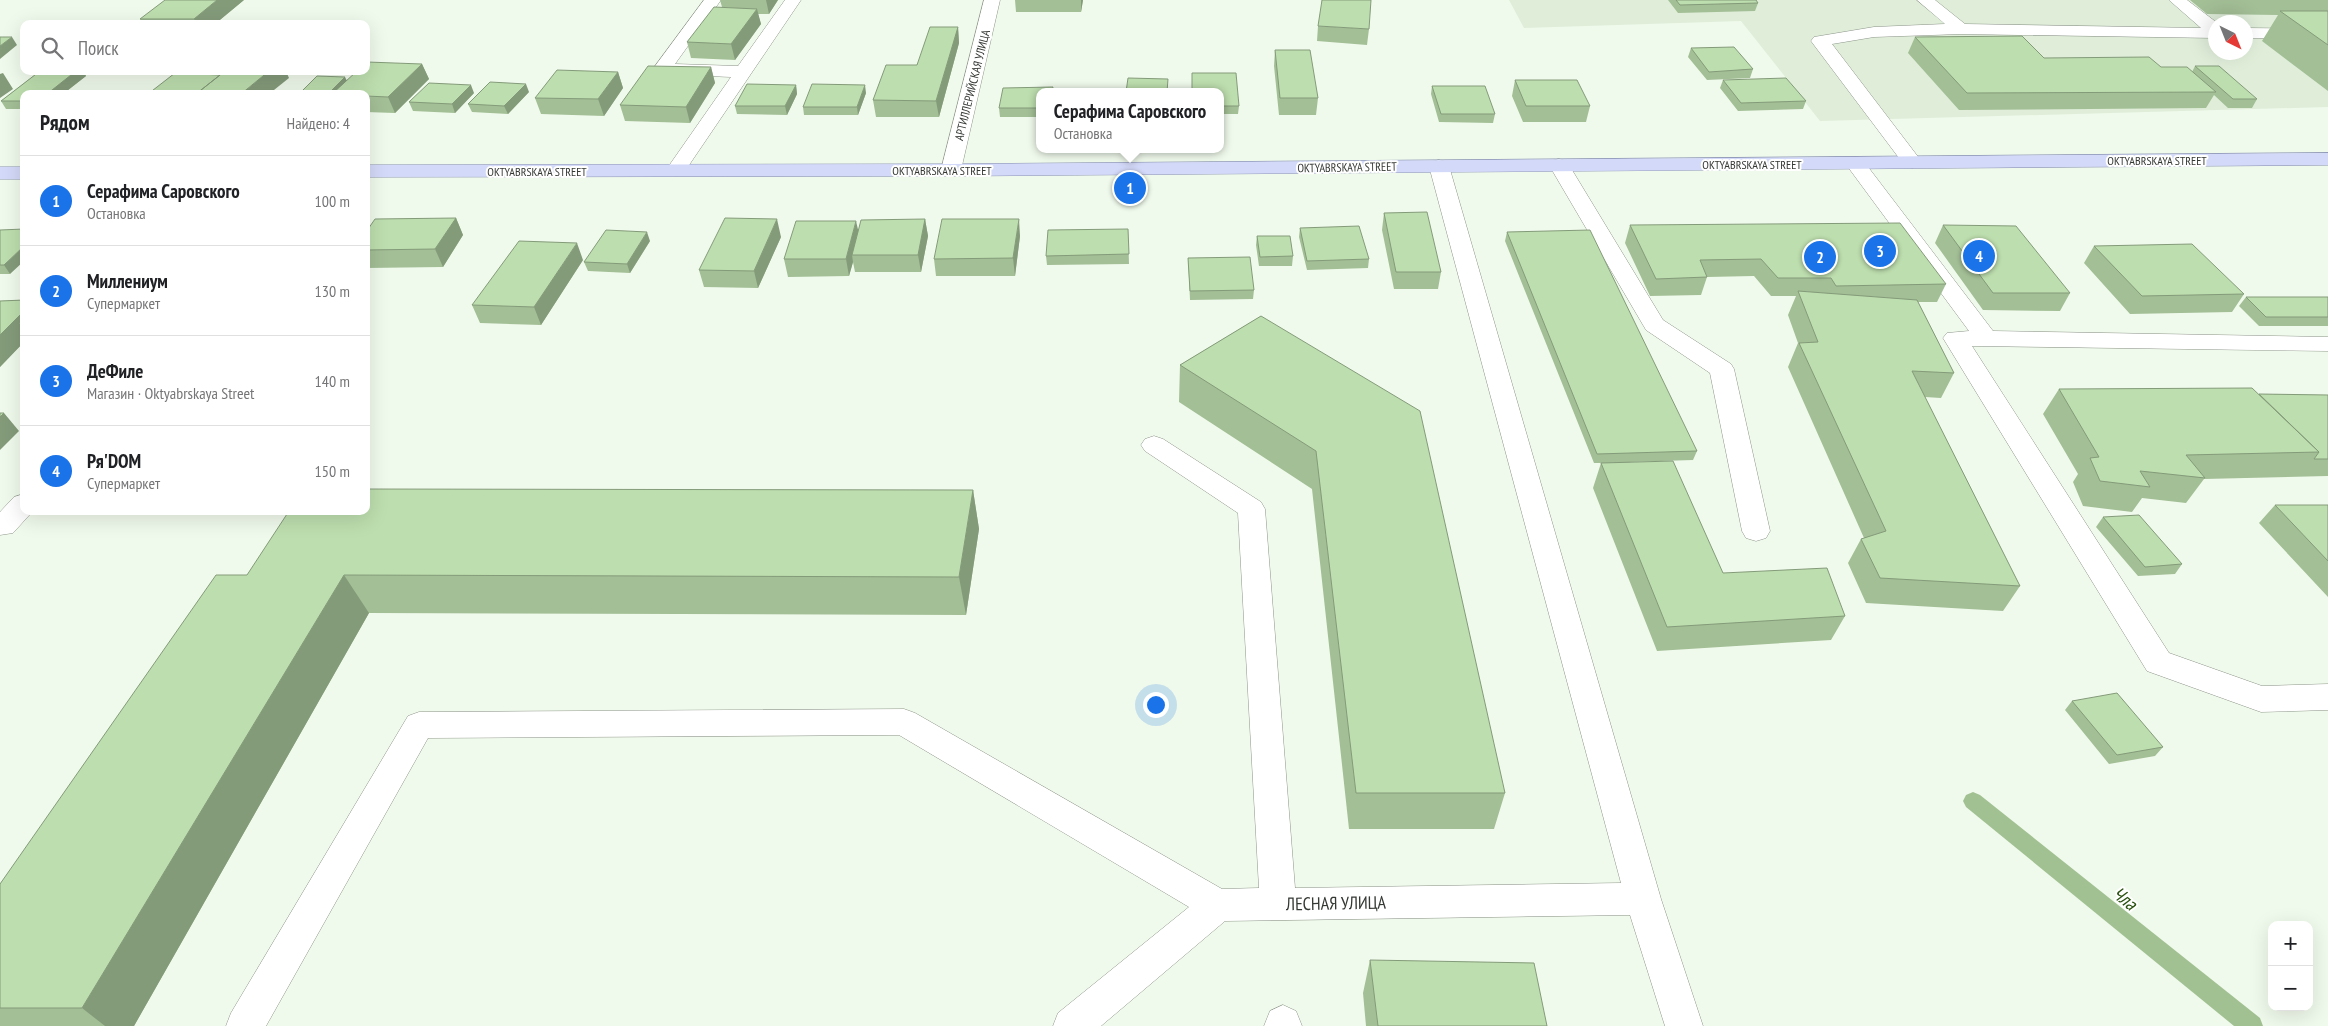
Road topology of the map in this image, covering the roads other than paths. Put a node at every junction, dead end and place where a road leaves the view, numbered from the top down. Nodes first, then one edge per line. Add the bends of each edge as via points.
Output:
1 (713, 0) edge
2 (793, 0) edge
3 (992, 0) edge
4 (1926, 0) edge
5 (2177, 0) edge
6 (2208, 25) edge
7 (1961, 29) junction
8 (2208, 32) edge
9 (2253, 33) edge
10 (2328, 34) edge
11 (744, 72) junction
12 (2328, 159) edge
13 (1912, 162) junction
14 (1855, 163) junction
15 (1559, 165) junction
16 (1439, 166) junction
17 (676, 170) junction
18 (951, 170) junction
19 (370, 171) edge
20 (0, 173) edge
21 (20, 173) edge
22 (1986, 338) junction
23 (2328, 344) edge
24 (1154, 445) dead end
25 (20, 508) edge
26 (3, 526) dead end
27 (1756, 531) dead end
28 (2328, 697) edge
29 (1644, 898) junction
30 (1278, 904) junction
31 (1218, 905) junction
32 (245, 1026) edge
33 (1072, 1026) edge
34 (1684, 1026) edge

1 - 11 street via 662,69
2 - 11 street
3 - 18 street, АРТИЛЛЕРИЙСКАЯ УЛИЦА
4 - 7 street
5 - 6 street
7 - 8 street
7 - 13 street via 1874,32 1820,41
9 - 10 street
11 - 17 street
12 - 13 main road, OKTYABRSKAYA STREET
13 - 14 main road, OKTYABRSKAYA STREET
14 - 15 main road, OKTYABRSKAYA STREET
14 - 22 street
15 - 16 main road, OKTYABRSKAYA STREET
15 - 27 street via 1654,325 1722,369
16 - 18 main road, OKTYABRSKAYA STREET
16 - 29 street
17 - 18 main road, OKTYABRSKAYA STREET
17 - 19 main road, OKTYABRSKAYA STREET
20 - 21 main road
22 - 23 street
22 - 28 street via 1955,338 2158,662 2261,699
24 - 30 street via 1251,510
25 - 26 street
29 - 30 street, ЛЕСНАЯ УЛИЦА
29 - 34 street
30 - 31 street, ЛЕСНАЯ УЛИЦА
31 - 32 street via 904,722 419,725
31 - 33 street

